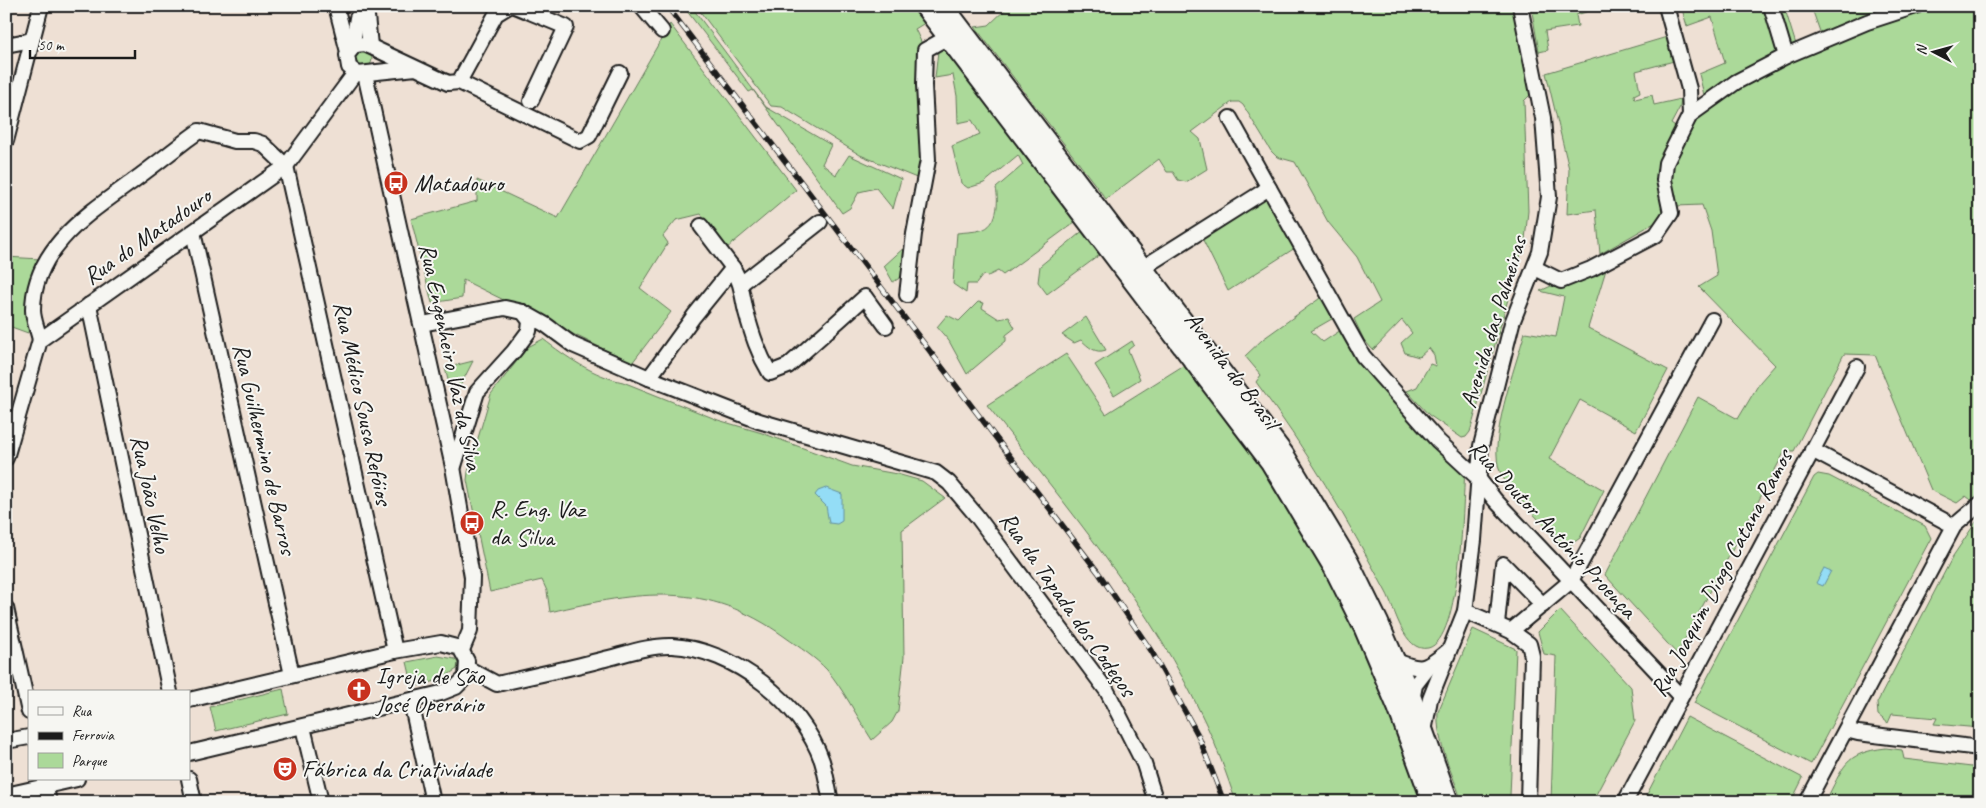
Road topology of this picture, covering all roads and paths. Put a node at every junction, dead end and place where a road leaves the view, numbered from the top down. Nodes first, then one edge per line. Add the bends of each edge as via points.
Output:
1 (41, 6) edge
2 (336, 6) edge
3 (365, 6) edge
4 (508, 6) edge
5 (514, 6) edge
6 (641, 6) edge
7 (925, 6) edge
8 (943, 6) edge
9 (1520, 6) edge
10 (1666, 6) edge
11 (1771, 6) edge
12 (1916, 6) edge
13 (356, 18) junction
14 (662, 31) dead end
15 (948, 37) junction
16 (32, 40) junction
17 (6, 45) edge
18 (372, 47) junction
19 (350, 50) junction
20 (1786, 56) junction
21 (416, 68) junction
22 (364, 73) junction
23 (620, 73) dead end
24 (459, 82) junction
25 (531, 101) dead end
26 (1690, 114) junction
27 (1230, 118) dead end
28 (6, 141) edge
29 (286, 166) junction
30 (1269, 188) junction
31 (820, 222) dead end
32 (701, 226) dead end
33 (193, 232) junction
34 (733, 268) junction
35 (1535, 268) junction
36 (1136, 272) junction
37 (742, 284) junction
38 (907, 295) dead end
39 (88, 305) junction
40 (523, 312) junction
41 (1712, 320) dead end
42 (422, 324) junction
43 (886, 326) dead end
44 (40, 340) junction
45 (1857, 366) dead end
46 (649, 378) junction
47 (1812, 450) junction
48 (6, 458) edge
49 (453, 467) junction
50 (1478, 478) junction
51 (1980, 504) edge
52 (1954, 526) junction
53 (1572, 582) junction
54 (1543, 605) junction
55 (6, 608) edge
56 (1466, 611) junction
57 (1496, 624) junction
58 (1511, 631) junction
59 (1450, 649) junction
60 (462, 650) junction
61 (395, 651) junction
62 (1394, 660) junction
63 (1429, 667) junction
64 (467, 668) junction
65 (292, 675) junction
66 (170, 690) edge
67 (1680, 696) junction
68 (190, 700) edge
69 (411, 702) junction
70 (1413, 703) junction
71 (28, 707) edge
72 (303, 727) junction
73 (1846, 730) junction
74 (28, 737) edge
75 (6, 741) edge
76 (1980, 748) edge
77 (190, 753) edge
78 (68, 780) edge
79 (189, 780) edge
80 (44, 783) edge
81 (6, 795) edge
82 (49, 802) edge
83 (194, 802) edge
84 (321, 802) edge
85 (433, 802) edge
86 (831, 802) edge
87 (1156, 802) edge
88 (1433, 802) edge
89 (1448, 802) edge
90 (1528, 802) edge
91 (1625, 802) edge
92 (1807, 802) edge

1 - 16 street
2 - 13 street
2 - 19 street
3 - 13 street
3 - 18 street
4 - 24 street via 496,14
5 - 25 street via 566,27
6 - 14 street
7 - 15 main road, Avenida do Brasil
8 - 36 main road, Avenida do Brasil
9 - 35 street, Avenida das Palmeiras via 1543,118 1549,197
10 - 26 street via 1689,89
11 - 20 street
12 - 20 street via 1867,22
13 - 19 street
15 - 36 main road, Avenida do Brasil
15 - 38 street via 925,50 928,160
16 - 17 street
16 - 28 street
18 - 19 street via 360,44
18 - 21 street
18 - 22 street via 377,60
19 - 22 street via 347,62
20 - 26 street via 1736,82
21 - 22 street
21 - 24 street via 448,83
22 - 29 street, Rua do Matadouro
22 - 42 street, Rua Engenheiro Vaz da Silva
23 - 24 street via 589,136 580,141
26 - 35 street via 1666,163 1664,180 1671,213 1656,235 1561,281
27 - 30 street, Rua Doutor António Proença
29 - 33 street, Rua do Matadouro
29 - 44 street via 263,144 235,141 199,131 63,236 46,260 34,291 33,313
29 - 61 street, Rua Médico Sousa Refóios
30 - 36 street
30 - 50 street, Rua Doutor António Proença via 1364,356 1438,441
31 - 37 street
32 - 34 street
33 - 39 street, Rua do Matadouro
33 - 65 street, Rua Guilhermino de Barros
34 - 37 street
34 - 46 street
35 - 50 street, Avenida das Palmeiras via 1528,278 1512,323 1481,446
36 - 62 main road, Avenida do Brasil via 1283,454 1347,560
36 - 70 main road, Avenida do Brasil via 1271,462 1334,567 1365,629
37 - 43 street via 752,334 770,373 788,366 865,297
39 - 44 street, Rua do Matadouro
39 - 66 street, Rua João Velho
40 - 42 street via 505,308
40 - 46 street via 573,345
40 - 49 street via 530,321 529,331 477,392
41 - 53 street
42 - 49 street, Rua Engenheiro Vaz da Silva
44 - 48 street
45 - 47 street, Rua Joaquim Diogo Catana Ramos
46 - 87 street, Rua da Tapada dos Codeços via 759,421 936,473 976,515 1107,691 1144,764
47 - 52 street
47 - 67 street, Rua Joaquim Diogo Catana Ramos
49 - 60 street, Rua Engenheiro Vaz da Silva via 472,577 470,631
50 - 53 street, Rua Doutor António Proença
50 - 56 street, Avenida das Palmeiras
51 - 52 street
52 - 73 street
53 - 54 street
53 - 67 street, Rua Doutor António Proença
54 - 57 street via 1503,564
54 - 58 street
55 - 71 street
56 - 57 street
56 - 59 street, Avenida das Palmeiras
57 - 58 street
58 - 90 street via 1529,644 1532,656
59 - 63 street, Avenida das Palmeiras
59 - 70 street, Avenida das Palmeiras
60 - 61 street via 441,643
60 - 64 street via 468,661
61 - 65 street
62 - 63 street via 1412,668
62 - 70 main road, Avenida do Brasil
63 - 70 street, Avenida das Palmeiras via 1415,685
64 - 69 street via 466,677 456,687
64 - 86 street via 497,684 672,646 721,657 759,677 808,733 822,760
65 - 68 street
67 - 91 street, Rua Joaquim Diogo Catana Ramos
69 - 72 street
69 - 85 street
70 - 88 main road, Avenida do Brasil
70 - 89 main road, Avenida do Brasil
72 - 77 street
72 - 84 street
73 - 76 street
73 - 92 street
74 - 75 street
78 - 80 street
79 - 83 street
80 - 81 street
80 - 82 street

